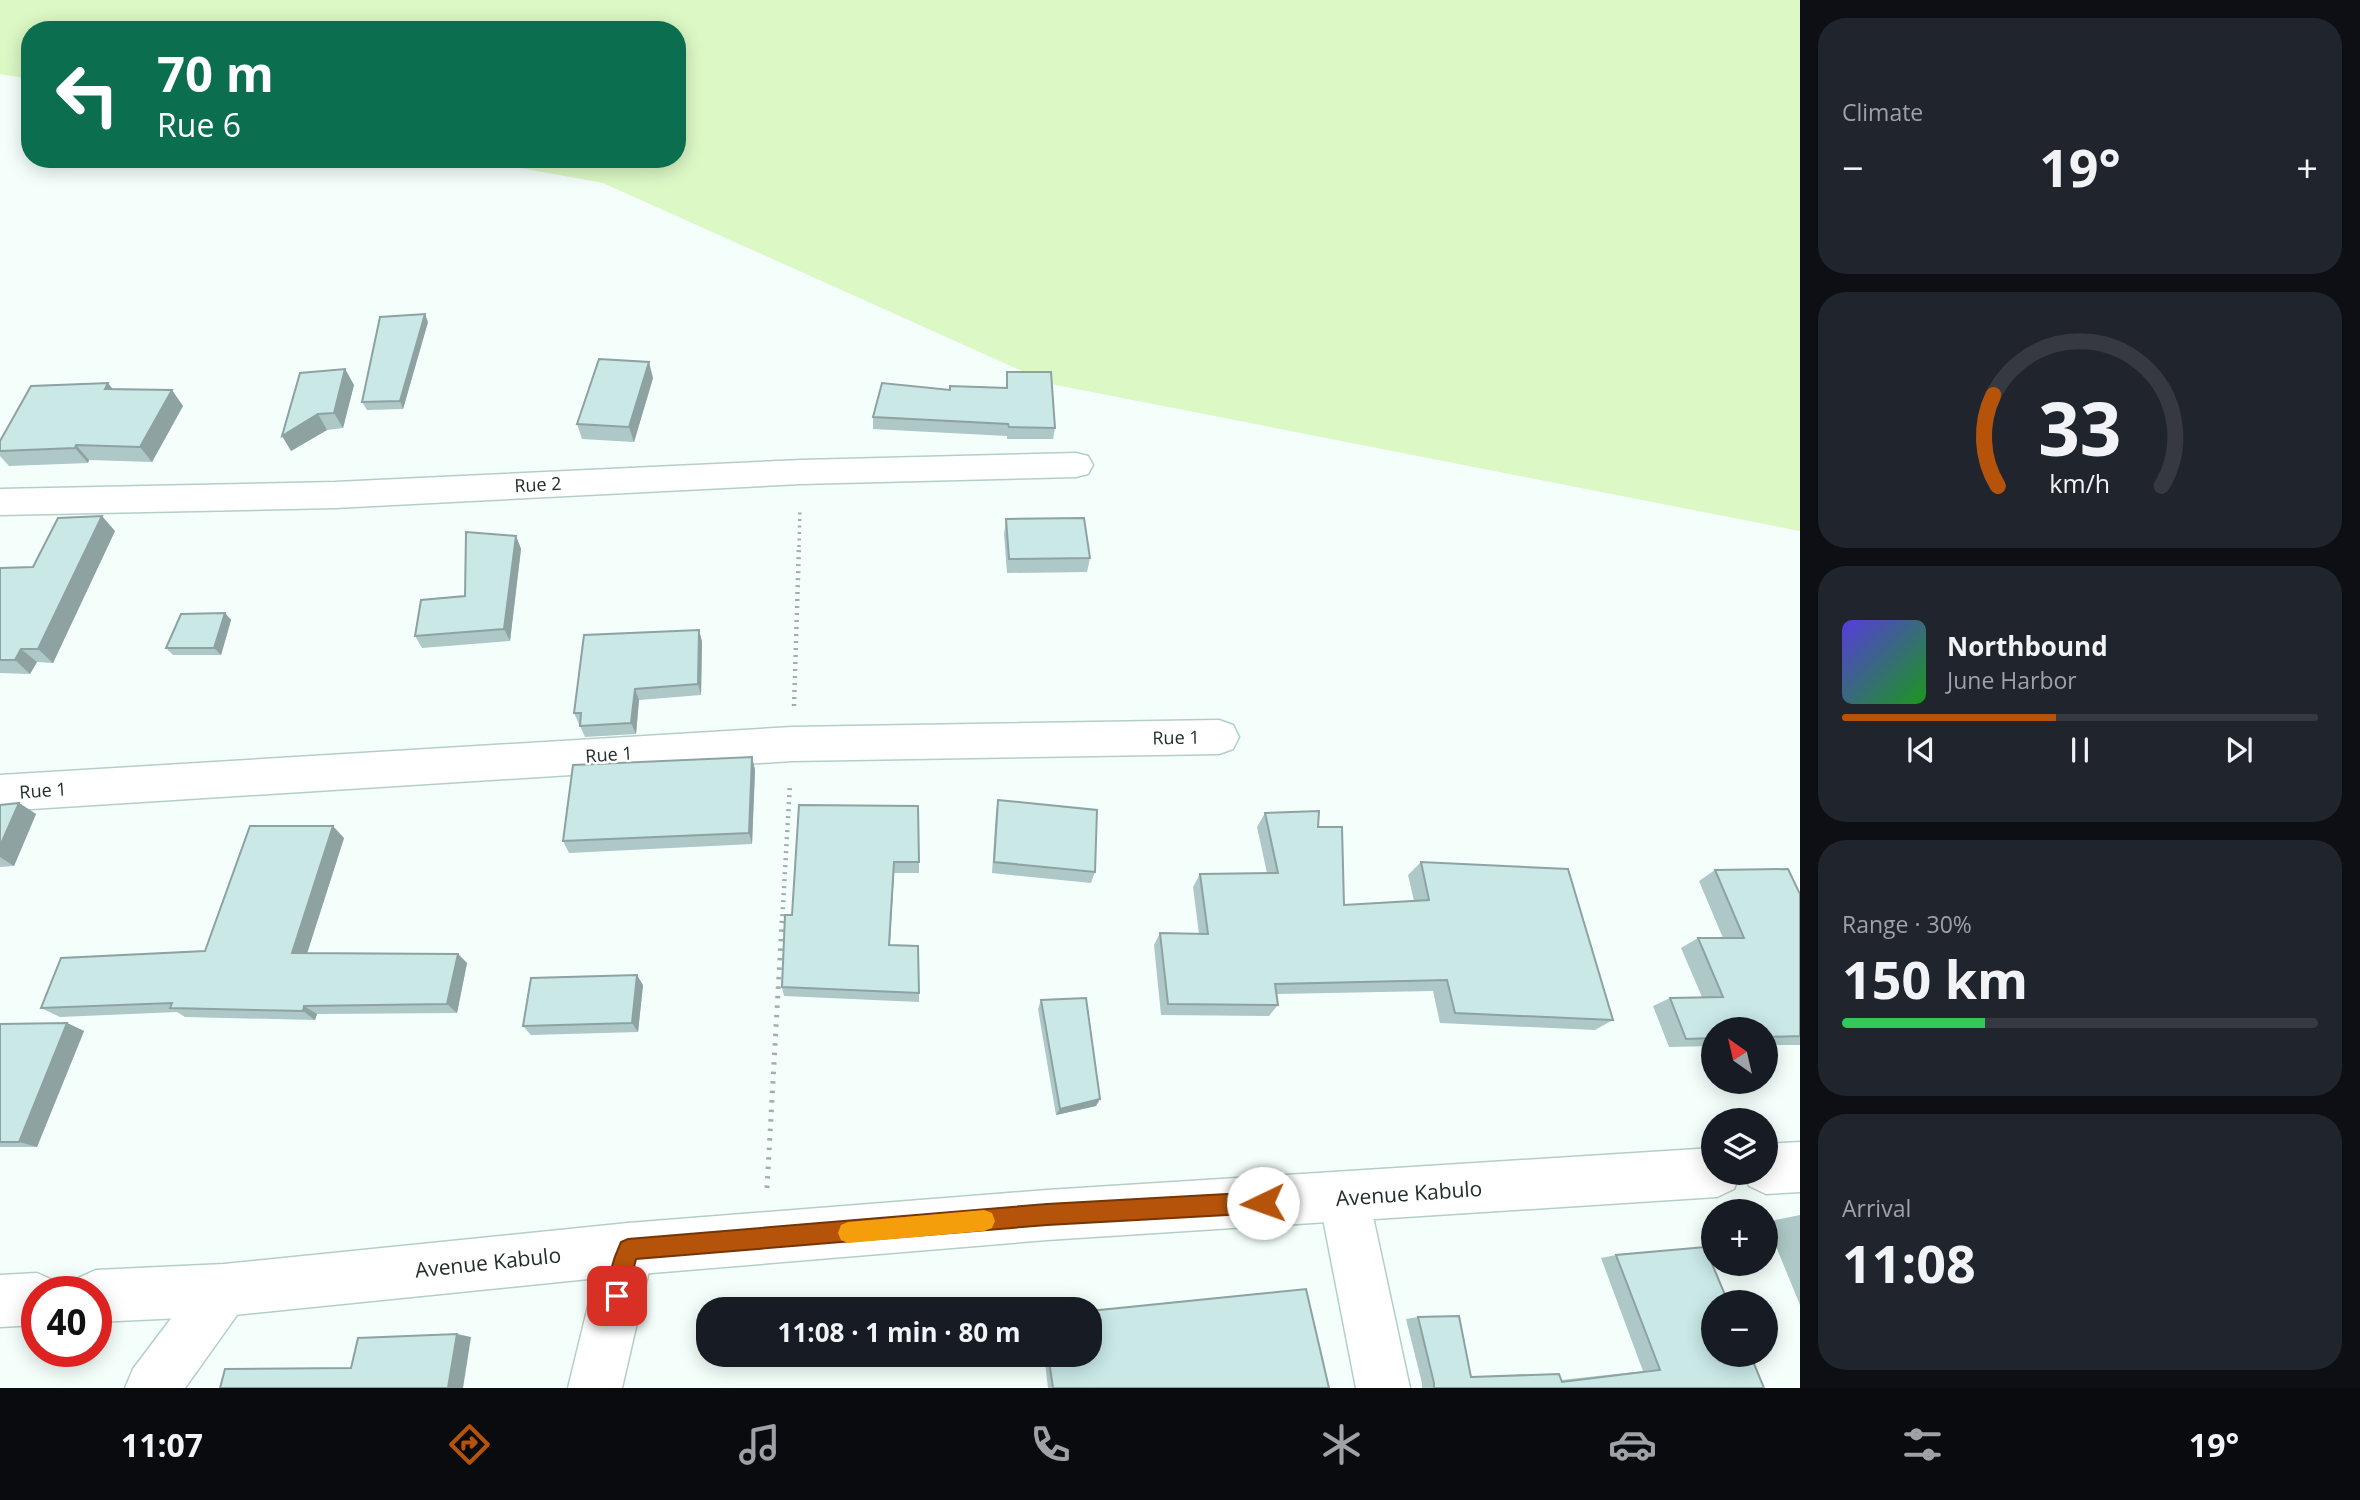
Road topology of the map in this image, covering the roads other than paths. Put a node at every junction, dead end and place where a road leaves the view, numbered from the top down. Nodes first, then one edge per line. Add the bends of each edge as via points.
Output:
1 (1076, 465) dead end
2 (0, 502) edge
3 (1219, 737) dead end
4 (0, 793) edge
5 (1800, 1167) edge
6 (1778, 1168) edge
7 (1701, 1173) edge
8 (1344, 1198) junction
9 (628, 1249) junction
10 (224, 1290) junction
11 (112, 1295) edge
12 (21, 1300) edge
13 (0, 1301) edge
14 (152, 1388) edge
15 (595, 1388) edge
16 (1383, 1388) edge

1 - 2 street, Rue 2 via 801,472 335,495
3 - 4 street, Rue 1 via 792,744
5 - 6 street
7 - 8 street, Avenue Kabulo
8 - 9 street, Avenue Kabulo via 1047,1215
8 - 16 street
9 - 10 street, Avenue Kabulo
9 - 15 street
10 - 11 street, Avenue Kabulo
10 - 14 street
12 - 13 street

